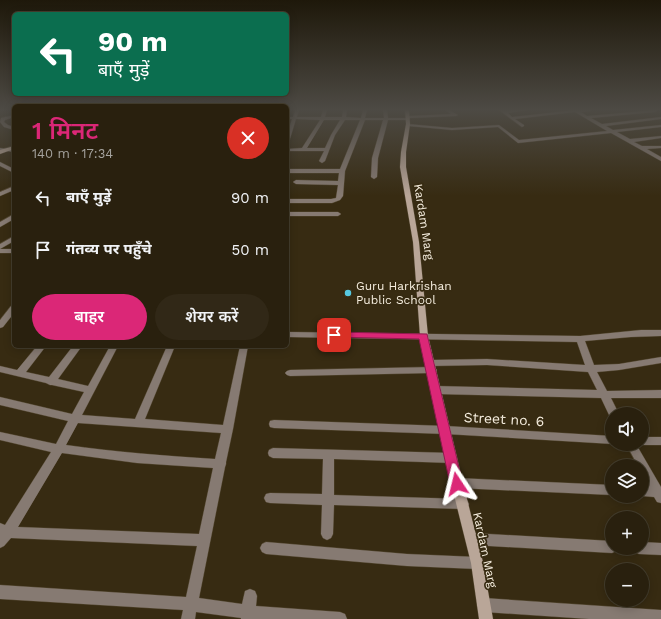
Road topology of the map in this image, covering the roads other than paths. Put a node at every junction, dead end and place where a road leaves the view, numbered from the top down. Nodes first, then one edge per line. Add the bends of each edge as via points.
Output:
1 (310, 139) edge
2 (331, 139) edge
3 (355, 139) edge
4 (380, 139) edge
5 (405, 139) edge
6 (514, 139) edge
7 (548, 139) edge
8 (626, 139) edge
9 (646, 139) edge
10 (629, 141) junction
11 (661, 147) edge
12 (12, 148) edge
13 (642, 148) junction
14 (0, 149) edge
15 (304, 149) junction
16 (6, 150) junction
17 (289, 150) edge
18 (326, 150) junction
19 (12, 151) edge
20 (0, 152) edge
21 (661, 159) edge
22 (322, 162) dead end
23 (0, 164) edge
24 (12, 170) edge
25 (289, 171) edge
26 (342, 171) junction
27 (374, 177) dead end
28 (296, 182) dead end
29 (341, 183) junction
30 (12, 189) edge
31 (1, 194) edge
32 (12, 196) edge
33 (338, 199) junction
34 (289, 201) edge
35 (289, 214) edge
36 (12, 217) edge
37 (0, 225) edge
38 (12, 239) edge
39 (0, 247) edge
40 (0, 251) edge
41 (12, 251) edge
42 (12, 310) edge
43 (0, 325) edge
44 (661, 333) edge
45 (290, 335) dead end
46 (424, 336) junction
47 (580, 339) junction
48 (40, 348) edge
49 (76, 348) edge
50 (113, 348) edge
51 (170, 348) edge
52 (244, 348) edge
53 (661, 360) edge
54 (431, 366) junction
55 (0, 369) edge
56 (592, 369) junction
57 (290, 373) dead end
58 (19, 374) junction
59 (50, 382) junction
60 (90, 390) junction
61 (436, 390) junction
62 (602, 393) junction
63 (661, 394) edge
64 (0, 401) edge
65 (610, 407) edge
66 (75, 419) junction
67 (138, 423) junction
68 (274, 424) dead end
69 (228, 429) junction
70 (446, 430) junction
71 (0, 436) edge
72 (605, 440) edge
73 (649, 441) edge
74 (661, 441) edge
75 (58, 450) junction
76 (635, 451) edge
77 (273, 453) dead end
78 (329, 454) junction
79 (452, 458) junction
80 (221, 464) junction
81 (457, 484) junction
82 (605, 490) edge
83 (649, 492) edge
84 (660, 494) edge
85 (270, 498) dead end
86 (328, 499) junction
87 (463, 504) junction
88 (4, 531) edge
89 (327, 534) dead end
90 (472, 539) junction
91 (205, 540) junction
92 (0, 542) edge
93 (605, 547) edge
94 (266, 548) dead end
95 (649, 548) edge
96 (661, 549) edge
97 (477, 562) junction
98 (0, 592) edge
99 (250, 596) dead end
100 (191, 604) junction
101 (484, 605) junction
102 (248, 615) edge
103 (661, 617) edge
104 (188, 619) edge
105 (340, 619) edge
106 (486, 619) edge

1 - 15 street
2 - 18 street
3 - 26 street
4 - 27 street via 375,158
5 - 46 street, Kardam Marg via 403,166 416,241
6 - 7 street via 518,142
8 - 10 street
9 - 10 street
10 - 13 street
11 - 13 street
12 - 16 street
13 - 21 street
14 - 16 street
15 - 17 street
15 - 18 street
16 - 19 street
16 - 20 street
18 - 22 street
23 - 24 street
25 - 26 street
26 - 29 street
28 - 29 street
29 - 33 street
30 - 31 street
31 - 32 street
33 - 34 street
33 - 35 street via 338,216
36 - 37 street
38 - 39 street
40 - 41 street
42 - 43 street
44 - 47 street via 637,332
45 - 46 street
46 - 47 street
46 - 54 street, Kardam Marg
47 - 56 street
48 - 58 street
49 - 59 street
50 - 60 street
51 - 67 street
52 - 69 street
53 - 56 street via 620,368
54 - 56 street via 487,362
54 - 57 street
54 - 61 street, Kardam Marg
55 - 58 street
56 - 62 street
58 - 59 street
59 - 60 street
60 - 66 street
61 - 62 street
61 - 70 street, Kardam Marg
62 - 63 street
62 - 65 street
64 - 66 street
66 - 67 street
66 - 75 street
67 - 69 street
68 - 70 street, Street no. 6
69 - 80 street
70 - 72 street, Street no. 6
70 - 79 street, Kardam Marg
71 - 75 street
73 - 74 street
75 - 80 street
75 - 88 street
76 - 84 street
77 - 78 street
78 - 79 street
78 - 86 street
79 - 81 street, Kardam Marg
80 - 91 street
81 - 82 street
81 - 87 street, Kardam Marg
83 - 84 street
85 - 86 street
86 - 87 street
86 - 89 street
87 - 90 street, Kardam Marg
88 - 91 street
88 - 92 street
90 - 93 street
90 - 97 street, Kardam Marg
91 - 100 street
94 - 97 street via 407,560
95 - 96 street
97 - 101 street, Kardam Marg
98 - 100 street
99 - 102 street
100 - 102 street
100 - 104 street
101 - 103 street
101 - 106 street, Kardam Marg
102 - 105 street

